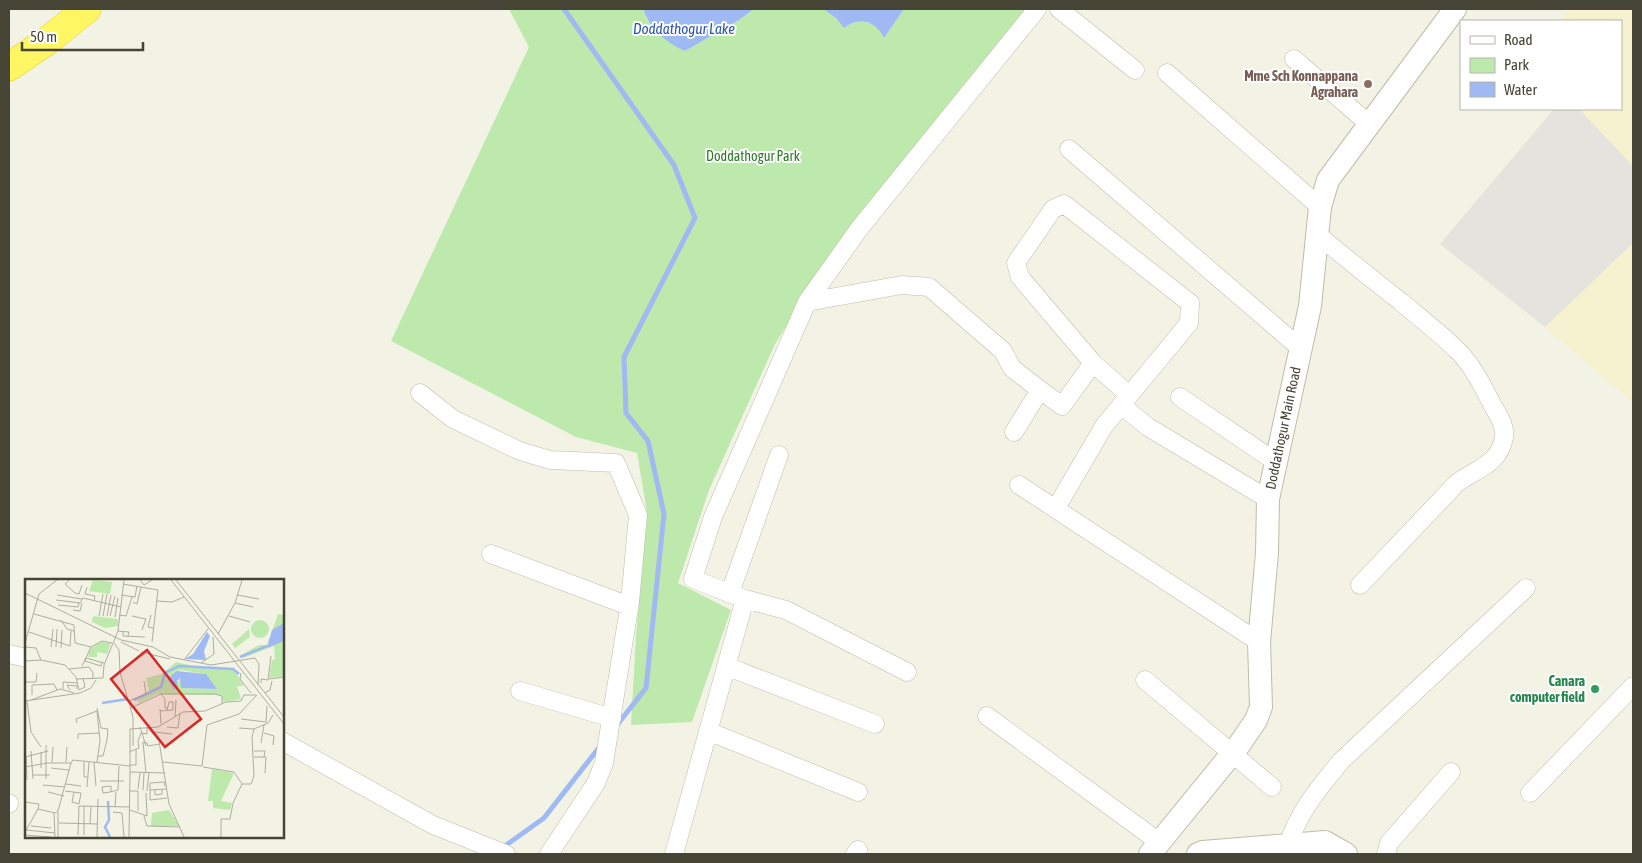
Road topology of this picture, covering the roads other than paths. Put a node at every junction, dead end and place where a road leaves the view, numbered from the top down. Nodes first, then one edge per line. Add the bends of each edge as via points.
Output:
1 (87, 9) edge
2 (1037, 9) edge
3 (1059, 9) edge
4 (1454, 9) edge
5 (1294, 59) dead end
6 (9, 67) edge
7 (1135, 70) dead end
8 (1167, 73) dead end
9 (1369, 124) junction
10 (1069, 149) dead end
11 (1320, 207) junction
12 (1316, 234) junction
13 (807, 302) junction
14 (1300, 348) junction
15 (1093, 364) junction
16 (1040, 390) junction
17 (420, 393) dead end
18 (1180, 397) dead end
19 (1125, 400) junction
20 (1014, 432) dead end
21 (779, 456) dead end
22 (1276, 462) junction
23 (1019, 485) dead end
24 (1268, 499) junction
25 (1056, 508) junction
26 (491, 554) dead end
27 (1360, 585) dead end
28 (1526, 588) dead end
29 (737, 596) junction
30 (629, 606) junction
31 (1259, 642) junction
32 (9, 654) edge
33 (25, 658) edge
34 (726, 666) junction
35 (908, 672) dead end
36 (1145, 680) dead end
37 (1633, 686) edge
38 (520, 691) dead end
39 (987, 716) dead end
40 (612, 718) junction
41 (875, 724) dead end
42 (708, 731) junction
43 (284, 742) edge
44 (1232, 753) junction
45 (1451, 772) dead end
46 (1272, 787) dead end
47 (858, 792) dead end
48 (1530, 793) dead end
49 (1288, 845) junction
50 (1155, 848) edge
51 (506, 854) edge
52 (549, 854) edge
53 (674, 854) edge
54 (1198, 854) edge
55 (1346, 854) edge
56 (1386, 854) edge

1 - 6 highway
2 - 13 street via 859,229
3 - 7 street
4 - 9 street, Doddathogur Main Road
5 - 9 street
8 - 11 street
9 - 11 street, Doddathogur Main Road via 1328,180
10 - 14 street
11 - 12 street, Doddathogur Main Road
12 - 14 street, Doddathogur Main Road via 1310,306
12 - 27 street via 1459,352 1488,396 1505,436 1494,460 1458,483
13 - 16 street via 902,286 929,287 1003,351 1012,368
13 - 29 street via 712,517 694,578
14 - 22 street, Doddathogur Main Road
15 - 16 street via 1062,406
15 - 19 street
15 - 19 street via 1020,277 1016,264 1052,208 1064,204 1190,302 1190,322
16 - 20 street
17 - 30 street via 453,419 520,451 550,460 616,464 638,515
18 - 22 street
19 - 24 street via 1148,427
19 - 25 street via 1104,426
21 - 29 street
22 - 24 street, Doddathogur Main Road
23 - 25 street
24 - 31 street, Doddathogur Main Road via 1268,553
25 - 31 street
26 - 30 street
28 - 49 street via 1341,761 1314,793 1295,825
29 - 34 street
29 - 35 street via 786,610
30 - 40 street
31 - 44 street, Doddathogur Main Road via 1261,707 1256,720
32 - 33 street
34 - 41 street
34 - 42 street
36 - 44 street
37 - 48 street
38 - 40 street
39 - 50 street
40 - 52 street via 604,763 596,783
42 - 47 street
42 - 53 street
43 - 51 street via 433,825
44 - 46 street
44 - 50 street, Doddathogur Main Road
45 - 56 street via 1389,843
49 - 54 street
49 - 55 street via 1325,842

